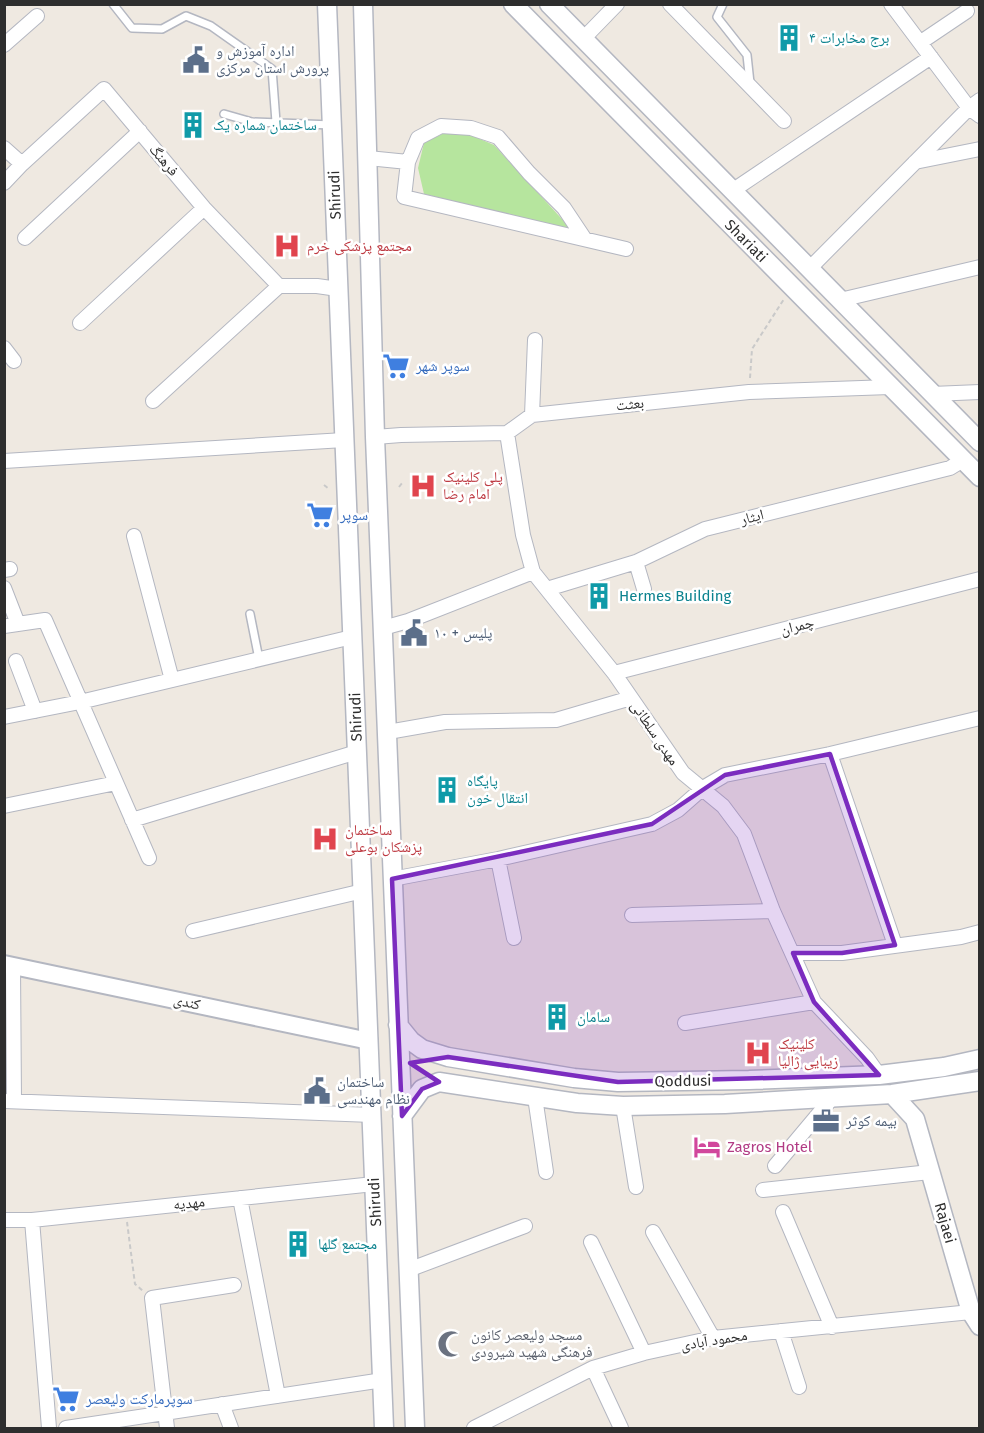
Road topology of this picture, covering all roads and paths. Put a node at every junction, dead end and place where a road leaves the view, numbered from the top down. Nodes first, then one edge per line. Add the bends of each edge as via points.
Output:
1 (113, 4) edge
2 (327, 4) edge
3 (513, 4) edge
4 (549, 4) edge
5 (616, 4) edge
6 (670, 4) edge
7 (723, 4) edge
8 (891, 4) edge
9 (364, 8) edge
10 (967, 11) dead end
11 (37, 16) dead end
12 (583, 39) junction
13 (921, 42) junction
14 (4, 45) edge
15 (931, 57) junction
16 (750, 87) junction
17 (976, 108) edge
18 (224, 114) dead end
19 (784, 121) dead end
20 (276, 122) junction
21 (332, 125) junction
22 (140, 131) junction
23 (4, 148) edge
24 (980, 149) edge
25 (368, 159) junction
26 (408, 162) junction
27 (915, 162) junction
28 (22, 164) junction
29 (4, 183) edge
30 (732, 191) junction
31 (204, 208) junction
32 (25, 238) dead end
33 (584, 238) junction
34 (626, 249) dead end
35 (980, 267) edge
36 (809, 269) junction
37 (279, 286) junction
38 (792, 287) junction
39 (338, 290) junction
40 (840, 300) junction
41 (80, 323) dead end
42 (535, 340) dead end
43 (4, 348) edge
44 (14, 362) dead end
45 (890, 387) junction
46 (749, 392) junction
47 (980, 392) edge
48 (932, 394) junction
49 (153, 401) dead end
50 (532, 415) junction
51 (507, 433) junction
52 (375, 437) junction
53 (345, 440) junction
54 (980, 442) edge
55 (963, 460) junction
56 (4, 461) edge
57 (980, 477) edge
58 (403, 482) dead end
59 (324, 485) dead end
60 (399, 487) dead end
61 (329, 489) dead end
62 (134, 536) dead end
63 (636, 562) junction
64 (533, 572) junction
65 (980, 579) edge
66 (4, 588) edge
67 (547, 589) junction
68 (644, 589) dead end
69 (250, 614) dead end
70 (11, 625) edge
71 (383, 628) junction
72 (352, 637) junction
73 (259, 659) junction
74 (16, 661) dead end
75 (615, 673) junction
76 (172, 680) junction
77 (631, 698) junction
78 (80, 702) junction
79 (34, 711) junction
80 (4, 717) edge
81 (980, 718) edge
82 (388, 732) junction
83 (357, 752) junction
84 (830, 754) junction
85 (116, 783) junction
86 (702, 788) junction
87 (4, 806) edge
88 (132, 820) junction
89 (149, 858) dead end
90 (498, 859) junction
91 (392, 879) junction
92 (363, 891) junction
93 (773, 911) junction
94 (632, 915) dead end
95 (192, 931) dead end
96 (980, 932) edge
97 (514, 938) dead end
98 (895, 945) junction
99 (793, 953) junction
100 (9, 965) edge
101 (814, 1002) junction
102 (685, 1023) dead end
103 (398, 1025) junction
104 (369, 1041) junction
105 (448, 1058) junction
106 (980, 1059) edge
107 (879, 1075) junction
108 (980, 1081) edge
109 (439, 1082) junction
110 (927, 1090) junction
111 (892, 1094) junction
112 (535, 1097) junction
113 (832, 1098) junction
114 (9, 1101) edge
115 (623, 1106) junction
116 (372, 1115) junction
117 (402, 1116) junction
118 (915, 1119) junction
119 (775, 1166) dead end
120 (546, 1172) dead end
121 (930, 1172) junction
122 (374, 1184) junction
123 (636, 1187) dead end
124 (763, 1190) dead end
125 (240, 1198) junction
126 (125, 1210) junction
127 (783, 1212) dead end
128 (32, 1220) junction
129 (4, 1221) edge
130 (525, 1226) dead end
131 (653, 1232) dead end
132 (591, 1242) dead end
133 (408, 1270) junction
134 (234, 1285) dead end
135 (152, 1298) junction
136 (975, 1319) edge
137 (832, 1327) junction
138 (782, 1332) junction
139 (713, 1338) junction
140 (644, 1353) junction
141 (593, 1368) junction
142 (383, 1380) junction
143 (799, 1387) dead end
144 (278, 1395) junction
145 (222, 1404) junction
146 (165, 1413) junction
147 (86, 1427) edge
148 (49, 1428) edge
149 (66, 1428) edge
150 (167, 1428) edge
151 (231, 1428) edge
152 (384, 1428) edge
153 (415, 1428) edge
154 (474, 1428) edge
155 (621, 1428) edge

1 - 20 lane via 132,28 162,29 186,16 212,26 272,69
2 - 21 main road, Shirudi
3 - 38 main road, Shariati
4 - 12 main road, Shariati
5 - 12 street
6 - 16 street
7 - 16 lane via 717,17 747,55
8 - 13 street
9 - 25 main road, Shirudi
10 - 13 street
11 - 14 street
12 - 30 main road, Shariati
13 - 15 street
15 - 17 street
15 - 30 street
16 - 19 street
17 - 27 street
18 - 20 lane via 252,122
20 - 21 lane
21 - 39 main road, Shirudi
22 - 28 street, فرهنگ via 104,88
22 - 31 street, فرهنگ
22 - 32 street
23 - 28 street
24 - 27 street
25 - 26 street
25 - 52 main road, Shirudi
26 - 33 street via 404,197
26 - 33 street via 418,138 441,126 471,128 498,137 564,208
27 - 36 street
28 - 29 street, فرهنگ
30 - 36 main road, Shariati
31 - 37 street, فرهنگ
31 - 41 street
33 - 34 street
35 - 40 street
36 - 40 main road, Shariati
37 - 39 street
37 - 49 street
38 - 45 main road, Shariati
38 - 46 path via 752,349
39 - 53 main road, Shirudi
40 - 48 main road, Shariati
42 - 50 street
43 - 44 street
45 - 46 street, بعثت
45 - 55 main road, Shariati
46 - 50 street, بعثت
47 - 48 street
48 - 54 main road, Shariati
50 - 51 street, بعثت
51 - 52 street
51 - 64 street, مهدی سلطانی via 523,535
52 - 71 main road, Shirudi
53 - 56 street
53 - 72 main road, Shirudi
55 - 57 main road, Shariati
55 - 63 street, ایثار via 950,468 705,529
58 - 60 path
59 - 61 path
62 - 76 street
63 - 67 street, ایثار
63 - 68 street
64 - 67 street, مهدی سلطانی
64 - 71 street
65 - 75 street, چمران
66 - 70 street
67 - 75 street, مهدی سلطانی
69 - 73 lane
70 - 78 street via 45,620
71 - 82 main road, Shirudi
72 - 73 street
72 - 83 main road, Shirudi
73 - 76 street
74 - 79 street
75 - 77 street, مهدی سلطانی
76 - 78 street
77 - 82 street via 556,720 445,722
77 - 86 street, مهدی سلطانی via 682,773
78 - 79 street
78 - 85 street
79 - 80 street
81 - 84 street
82 - 91 main road, Shirudi
83 - 88 street
83 - 92 main road, Shirudi
84 - 86 street via 725,775
84 - 98 street
85 - 87 street
85 - 88 street
86 - 90 street via 678,810 652,824
86 - 93 street, مهدی سلطانی via 723,806 744,834
88 - 89 street
90 - 91 street
90 - 97 street
91 - 103 main road, Shirudi
92 - 95 street
92 - 104 main road, Shirudi
93 - 94 street
93 - 99 street, مهدی سلطانی
96 - 98 street
98 - 99 street via 842,953
99 - 101 street, مهدی سلطانی
100 - 104 street, کندی
100 - 114 street
101 - 102 street
101 - 107 street, مهدی سلطانی
103 - 105 main road, Qoddusi via 422,1049
103 - 117 main road, Shirudi
104 - 116 main road, Shirudi
105 - 107 main road, Qoddusi via 618,1082
105 - 109 main road via 438,1059 430,1067 433,1078
106 - 107 main road, Qoddusi
108 - 110 main road, Qoddusi
109 - 112 main road, Qoddusi
109 - 117 main road via 417,1094
110 - 111 main road, Qoddusi
110 - 118 main road
111 - 113 main road, Qoddusi
111 - 118 main road
112 - 115 main road, Qoddusi
112 - 120 street
113 - 115 main road, Qoddusi
113 - 119 street
114 - 116 street
115 - 123 street
116 - 122 main road, Shirudi
117 - 133 main road, Shirudi
118 - 121 main road, Rajaei
121 - 124 street
121 - 136 main road, Rajaei
122 - 125 street, مهدیه
122 - 142 main road, Shirudi
125 - 126 street, مهدیه
125 - 144 street
126 - 128 street, مهدیه
126 - 135 path via 135,1284
127 - 137 street
128 - 129 street, مهدیه
128 - 148 street
130 - 133 street
131 - 139 street
132 - 140 street
133 - 153 main road, Shirudi
134 - 135 street
135 - 146 street
136 - 137 street, محمود آبادی
137 - 138 street, محمود آبادی
138 - 139 street, محمود آبادی
138 - 143 street
139 - 140 street, محمود آبادی
140 - 141 street, محمود آبادی
141 - 154 street, محمود آبادی
141 - 155 street
142 - 144 street
142 - 152 main road, Shirudi
144 - 145 street
145 - 146 street
145 - 151 street
146 - 147 street
146 - 150 street
147 - 149 street

